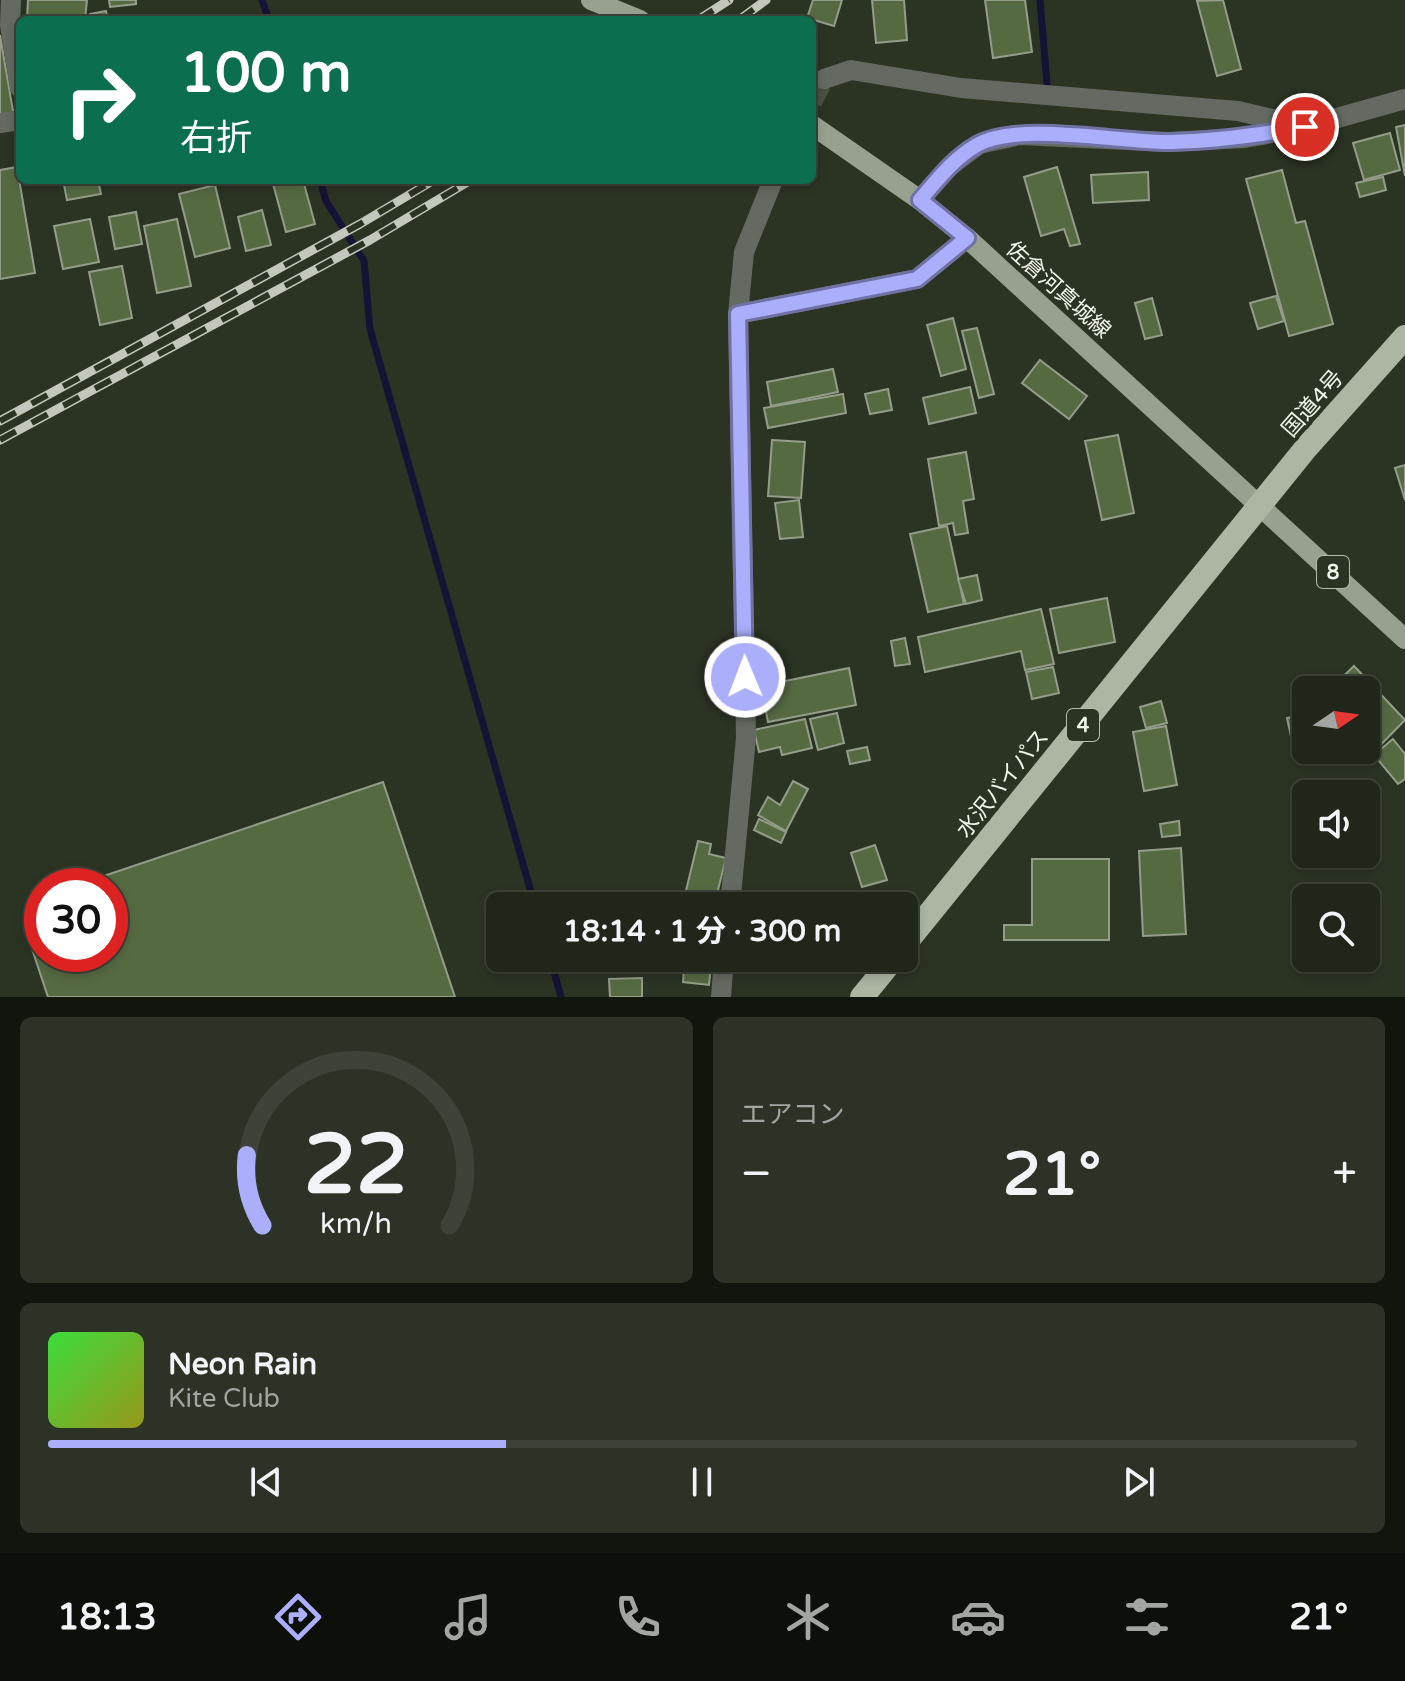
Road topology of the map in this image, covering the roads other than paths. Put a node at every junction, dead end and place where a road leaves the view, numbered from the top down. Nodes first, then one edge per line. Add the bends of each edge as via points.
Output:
1 (11, 0) edge
2 (591, 0) edge
3 (630, 16) edge
4 (16, 63) edge
5 (824, 79) dead end
6 (1405, 99) edge
7 (1305, 127) junction
8 (816, 128) edge
9 (771, 184) edge
10 (920, 200) junction
11 (967, 238) junction
12 (738, 314) junction
13 (1405, 337) edge
14 (1261, 505) junction
15 (1405, 639) edge
16 (731, 892) edge
17 (918, 928) edge
18 (723, 972) edge
19 (883, 972) edge
20 (721, 997) edge
21 (862, 997) edge

1 - 4 street
2 - 3 main road
5 - 7 street via 851,70 961,88 1238,111
6 - 7 street
7 - 10 street via 1245,138 1169,142 1020,135 979,144 950,166
8 - 10 main road, 佐倉河真城線
9 - 12 street via 744,252
10 - 11 main road, 佐倉河真城線
11 - 12 street via 917,279
11 - 14 main road, 佐倉河真城線
12 - 16 street via 746,738
13 - 14 highway, 国道4号 / 4
14 - 15 main road, 8
14 - 17 highway, 水沢バイパス / 4
18 - 20 street
19 - 21 highway

